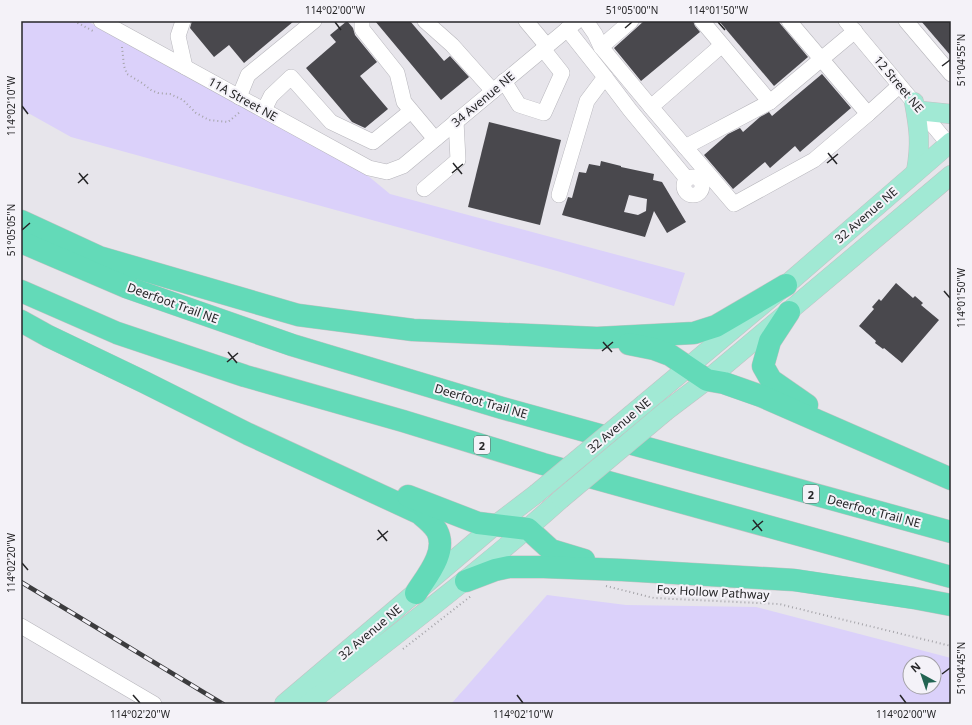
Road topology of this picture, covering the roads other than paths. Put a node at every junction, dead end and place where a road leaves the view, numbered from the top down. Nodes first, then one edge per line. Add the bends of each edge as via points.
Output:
1 (182, 21) edge
2 (314, 21) edge
3 (362, 21) edge
4 (425, 21) edge
5 (526, 21) edge
6 (586, 21) edge
7 (631, 21) edge
8 (702, 21) edge
9 (789, 21) edge
10 (906, 21) edge
11 (108, 22) edge
12 (572, 25) edge
13 (850, 26) edge
14 (722, 45) junction
15 (601, 47) junction
16 (545, 48) junction
17 (822, 60) junction
18 (185, 67) junction
19 (951, 74) edge
20 (606, 77) junction
21 (498, 86) junction
22 (900, 86) junction
23 (239, 97) junction
24 (770, 102) junction
25 (918, 106) junction
26 (652, 107) junction
27 (264, 110) junction
28 (411, 111) junction
29 (868, 114) junction
30 (951, 114) edge
31 (456, 121) junction
32 (435, 139) junction
33 (950, 144) edge
34 (685, 147) junction
35 (916, 171) junction
36 (387, 172) joint
37 (951, 175) edge
38 (687, 179) dead end
39 (424, 189) dead end
40 (560, 195) dead end
41 (21, 221) edge
42 (21, 242) edge
43 (786, 285) junction
44 (21, 291) edge
45 (789, 312) junction
46 (21, 321) edge
47 (597, 338) junction
48 (687, 368) junction
49 (707, 380) junction
50 (248, 434) junction
51 (909, 460) junction
52 (951, 479) edge
53 (494, 526) junction
54 (528, 529) junction
55 (951, 532) edge
56 (622, 570) junction
57 (951, 577) edge
58 (466, 581) junction
59 (416, 593) junction
60 (951, 605) edge
61 (21, 626) edge
62 (299, 702) edge
63 (154, 704) edge

1 - 18 street via 178,36
2 - 23 street via 248,75
3 - 28 street via 362,29 397,73 404,102
4 - 21 street
5 - 16 street
6 - 15 street
7 - 15 street
8 - 14 street
9 - 17 street
10 - 19 street
11 - 18 street, 11A Street NE
12 - 16 street, 34 Avenue NE
12 - 20 street
13 - 17 street
13 - 22 street, 12 Street NE
14 - 24 street
14 - 26 street
15 - 26 street
16 - 21 street, 34 Avenue NE
16 - 21 street via 562,73 544,113 519,105
17 - 24 street
17 - 29 street
18 - 23 street, 11A Street NE
20 - 38 street
20 - 40 street via 587,101
21 - 31 street, 34 Avenue NE
22 - 25 street, 12 Street NE
22 - 29 street
23 - 27 street, 11A Street NE
24 - 34 street
25 - 30 main road
25 - 33 street, 12 Street NE
25 - 35 main road via 920,145
26 - 34 street
27 - 28 street via 271,96 291,78 331,122 373,142
27 - 36 street, 11A Street NE via 369,168
28 - 32 street
29 - 34 street via 814,160 734,204
31 - 32 street, 34 Avenue NE
31 - 39 street via 458,160
32 - 36 street, 34 Avenue NE via 403,166
33 - 35 main road, 32 Avenue NE
35 - 43 main road, 32 Avenue NE
37 - 45 main road, 32 Avenue NE
41 - 47 highway via 99,258 298,315 413,330
42 - 55 highway, Deerfoot Trail NE / 2 via 126,287 292,345 502,408
43 - 47 highway via 716,326 694,333
43 - 48 main road, 32 Avenue NE
44 - 57 highway, 2 via 117,333 245,376 543,464
45 - 49 main road, 32 Avenue NE
45 - 51 highway via 770,341 765,355 763,366 771,380 802,402
46 - 50 highway
47 - 48 highway via 654,349 670,355
48 - 49 highway
48 - 53 main road, 32 Avenue NE, bridge
49 - 51 highway via 760,396
49 - 54 main road, 32 Avenue NE, bridge via 666,411
50 - 53 highway via 478,524
50 - 59 highway via 419,513 430,522 437,531 440,552
51 - 52 highway
53 - 54 highway
53 - 59 main road, 32 Avenue NE
54 - 56 highway via 551,550
54 - 58 main road, 32 Avenue NE
56 - 58 highway via 509,567
56 - 60 highway via 794,580
58 - 62 main road, 32 Avenue NE
59 - 62 main road, 32 Avenue NE
61 - 63 street

